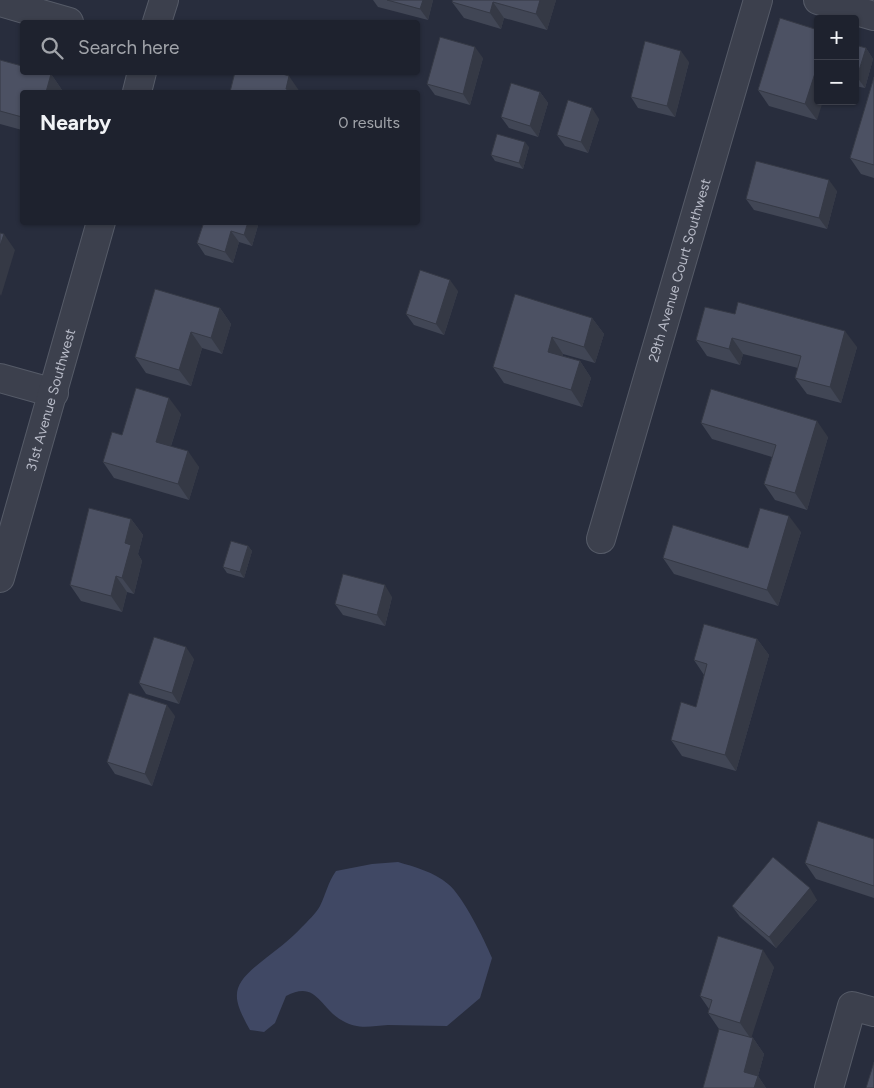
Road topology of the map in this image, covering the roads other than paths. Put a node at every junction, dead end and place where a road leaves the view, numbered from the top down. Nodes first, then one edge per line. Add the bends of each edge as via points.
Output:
1 (164, 0) edge
2 (758, 0) edge
3 (818, 0) edge
4 (0, 2) edge
5 (874, 16) edge
6 (62, 20) edge
7 (158, 20) edge
8 (141, 75) edge
9 (138, 90) edge
10 (100, 225) edge
11 (0, 378) edge
12 (54, 393) junction
13 (600, 540) dead end
14 (0, 578) edge
15 (863, 1009) edge
16 (829, 1088) edge

1 - 7 street
2 - 13 street, 29th Avenue Court Southwest
3 - 5 street
4 - 6 street
8 - 9 street
10 - 12 street, 31st Avenue Southwest
11 - 12 street
12 - 14 street, 31st Avenue Southwest
15 - 16 street

